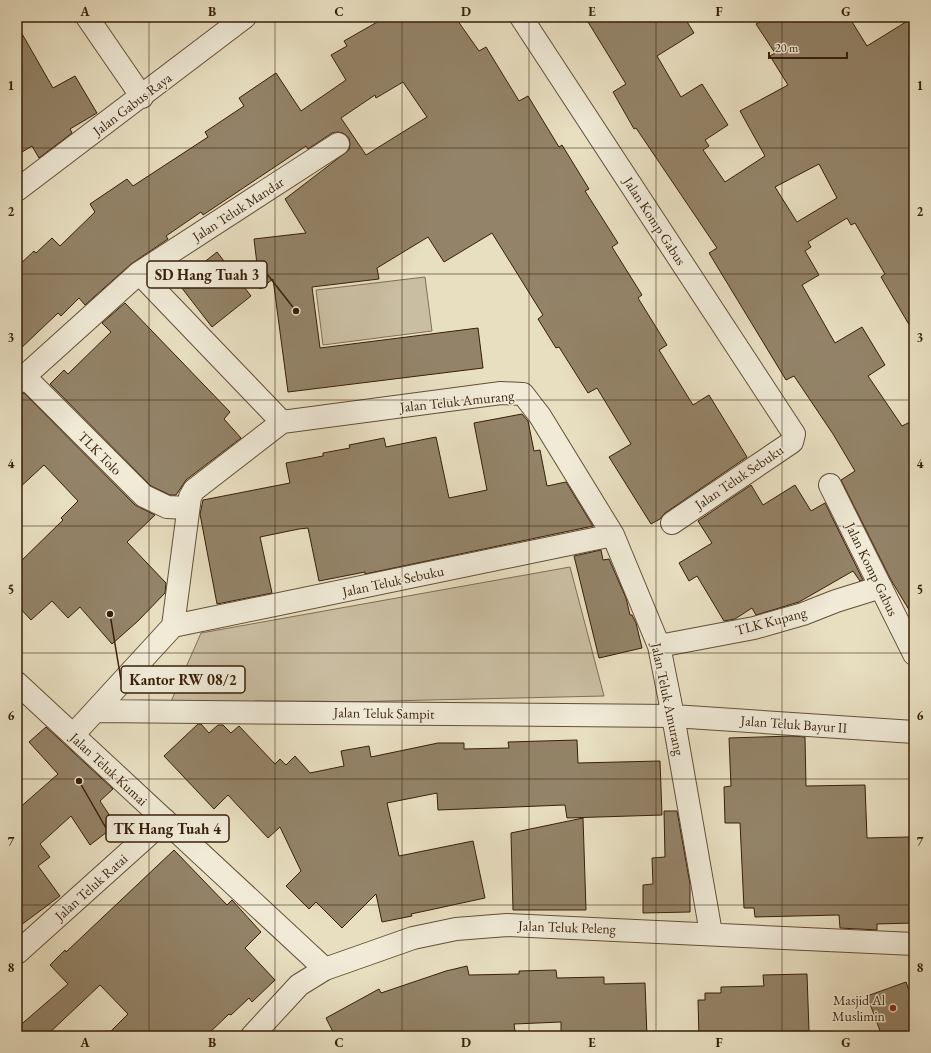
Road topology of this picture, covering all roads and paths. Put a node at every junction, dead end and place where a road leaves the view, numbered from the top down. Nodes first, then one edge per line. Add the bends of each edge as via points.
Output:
1 (88, 17) edge
2 (246, 17) edge
3 (521, 17) edge
4 (142, 97) junction
5 (338, 144) dead end
6 (19, 183) edge
7 (139, 273) junction
8 (20, 380) edge
9 (282, 422) junction
10 (790, 426) joint
11 (830, 485) dead end
12 (188, 508) junction
13 (672, 523) dead end
14 (613, 535) junction
15 (881, 587) junction
16 (173, 626) junction
17 (659, 646) junction
18 (914, 654) edge
19 (17, 683) edge
20 (95, 711) junction
21 (673, 716) junction
22 (914, 732) edge
23 (72, 735) junction
24 (165, 820) junction
25 (711, 933) junction
26 (914, 944) edge
27 (17, 953) edge
28 (325, 969) junction
29 (252, 1036) edge

1 - 4 street
2 - 4 street, Jalan Gabus Raya
3 - 10 street, Jalan Komp Gabus
4 - 6 street, Jalan Gabus Raya
5 - 7 street, Jalan Teluk Mandar
7 - 8 street, Jalan Teluk Mandar
7 - 9 street
8 - 12 street, TLK Tolo via 144,496 167,507
9 - 12 street via 194,490
9 - 14 street, Jalan Teluk Amurang via 501,393 523,394 540,416
10 - 13 street, Jalan Teluk Sebuku via 794,434 792,442
11 - 15 street, Jalan Komp Gabus
12 - 16 street
14 - 16 street, Jalan Teluk Sebuku
14 - 17 street, Jalan Teluk Amurang
15 - 17 street, TLK Kupang via 804,614 754,628
15 - 18 street, Jalan Komp Gabus
16 - 20 street
17 - 21 street, Jalan Teluk Amurang
19 - 23 street, Jalan Teluk Kumai
20 - 21 street, Jalan Teluk Sampit
20 - 23 street
21 - 22 street, Jalan Teluk Bayur II
21 - 25 street, Jalan Teluk Amurang
23 - 24 street, Jalan Teluk Kumai
24 - 27 street, Jalan Teluk Ratai
24 - 28 street, Jalan Teluk Kumai
25 - 26 street, Jalan Teluk Peleng
25 - 28 street, Jalan Teluk Peleng via 506,925 456,929 413,938
28 - 29 street, Jalan Teluk Peleng via 299,985

